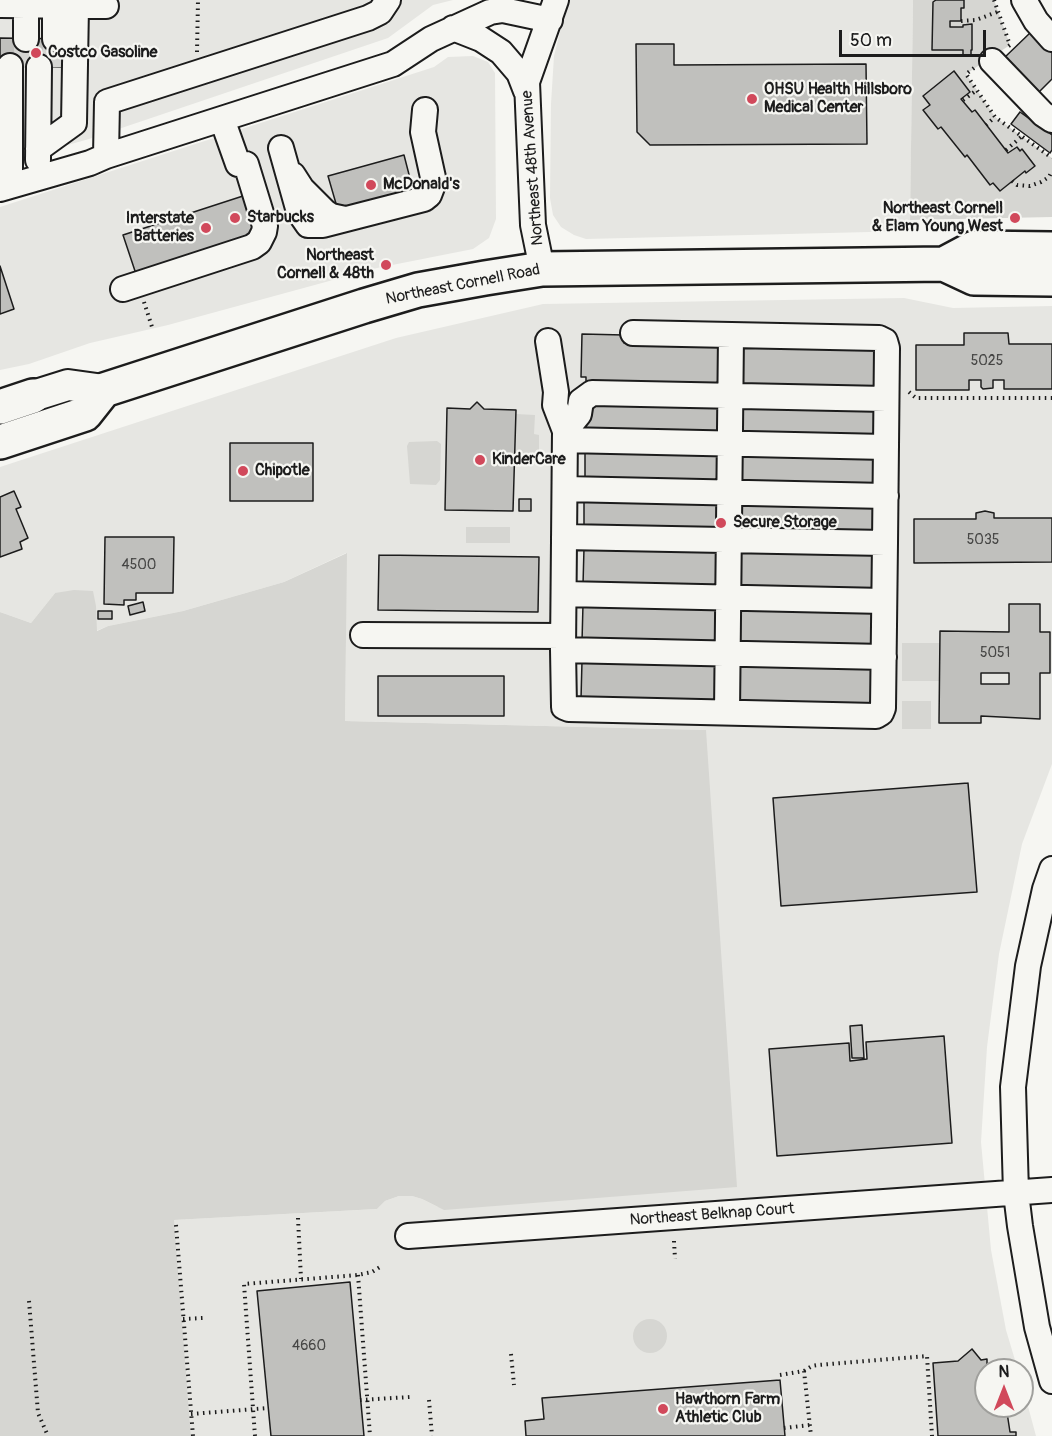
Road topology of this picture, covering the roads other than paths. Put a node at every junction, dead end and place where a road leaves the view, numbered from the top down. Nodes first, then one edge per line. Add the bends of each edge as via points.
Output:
1 (388, 0) edge
2 (1024, 0) edge
3 (39, 6) edge
4 (105, 6) dead end
5 (553, 10) edge
6 (453, 28) junction
7 (1052, 39) edge
8 (992, 61) dead end
9 (526, 91) junction
10 (425, 110) dead end
11 (1049, 112) edge
12 (222, 119) junction
13 (38, 149) junction
14 (106, 156) junction
15 (18, 183) edge
16 (345, 219) dead end
17 (1052, 249) edge
18 (944, 264) junction
19 (542, 269) junction
20 (1052, 279) edge
21 (123, 289) dead end
22 (633, 333) dead end
23 (731, 335) junction
24 (548, 341) dead end
25 (0, 390) edge
26 (104, 390) junction
27 (897, 394) junction
28 (33, 396) junction
29 (730, 396) junction
30 (0, 407) edge
31 (565, 436) junction
32 (0, 441) edge
33 (730, 444) junction
34 (886, 447) junction
35 (565, 489) junction
36 (729, 493) junction
37 (885, 496) junction
38 (564, 537) junction
39 (729, 540) junction
40 (885, 543) junction
41 (564, 594) junction
42 (728, 598) junction
43 (884, 601) junction
44 (363, 635) dead end
45 (563, 643) junction
46 (727, 654) junction
47 (884, 657) junction
48 (727, 712) junction
49 (1052, 869) edge
50 (1052, 1190) edge
51 (1016, 1193) junction
52 (408, 1236) dead end
53 (1052, 1381) edge

1 - 14 street via 380,12 368,18 107,102
2 - 7 street
3 - 3 street via 40,39
3 - 4 street
3 - 13 street via 74,123
5 - 6 street via 490,12
5 - 9 street, Northeast 48th Avenue via 529,72
6 - 9 street via 482,39 501,52 519,73
6 - 12 street via 393,64
8 - 11 street
9 - 19 street, Northeast 48th Avenue via 533,225
10 - 16 street via 423,132 434,182 429,195
12 - 14 street
12 - 21 street via 265,226 259,242
13 - 15 street
13 - 15 street via 66,121 39,67
14 - 15 street
17 - 18 highway, Northeast Cornell Road via 974,248
18 - 19 highway, Northeast Cornell Road
18 - 20 highway, Northeast Cornell Road via 974,278
19 - 26 highway, Northeast Cornell Road via 418,290
22 - 23 street
23 - 27 street via 885,341
23 - 29 street
24 - 31 street via 555,405
25 - 28 street
26 - 28 main road, Northeast Cornell Road via 68,385
26 - 32 highway via 85,414
27 - 29 street
27 - 34 street
28 - 30 highway, Northeast Cornell Road
29 - 31 street via 592,393 581,401 579,414
29 - 33 street
31 - 33 street
31 - 35 street
33 - 34 street
33 - 36 street
34 - 37 street
35 - 36 street
35 - 38 street
36 - 37 street
36 - 39 street
37 - 40 street
38 - 39 street
38 - 41 street
39 - 40 street
39 - 42 street
40 - 43 street
41 - 42 street
41 - 45 street
42 - 43 street
42 - 46 street
43 - 47 street
44 - 45 street
45 - 46 street
45 - 48 street via 564,707
46 - 47 street
46 - 48 street
47 - 48 street via 883,708 876,716
49 - 51 street via 1028,966 1016,1048
50 - 51 street, Northeast Belknap Court
51 - 52 street, Northeast Belknap Court
51 - 53 street via 1029,1287

